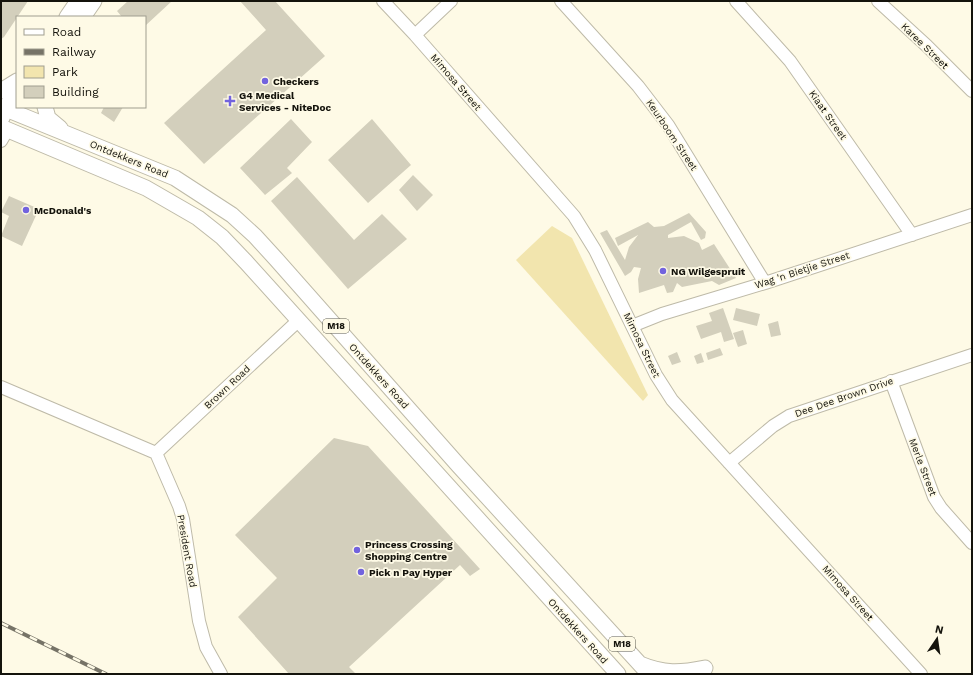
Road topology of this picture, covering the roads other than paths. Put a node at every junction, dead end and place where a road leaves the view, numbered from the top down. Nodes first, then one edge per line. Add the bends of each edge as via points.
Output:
1 (383, 1) edge
2 (451, 1) edge
3 (561, 1) edge
4 (736, 1) edge
5 (878, 1) edge
6 (88, 2) edge
7 (68, 16) edge
8 (83, 16) edge
9 (415, 35) junction
10 (16, 82) edge
11 (1, 91) edge
12 (16, 92) edge
13 (972, 92) edge
14 (45, 108) edge
15 (22, 111) edge
16 (3, 122) edge
17 (76, 137) junction
18 (972, 215) edge
19 (912, 235) junction
20 (765, 283) junction
21 (299, 320) junction
22 (632, 326) junction
23 (972, 355) edge
24 (891, 381) junction
25 (1, 387) edge
26 (156, 453) junction
27 (729, 464) junction
28 (972, 543) edge
29 (704, 668) dead end
30 (644, 669) edge
31 (615, 672) edge
32 (220, 674) edge
33 (921, 674) edge

1 - 9 street, Mimosa Street
2 - 9 street
3 - 20 street, Keurboom Street via 638,86 668,125
4 - 19 street, Kiaat Street via 790,61
5 - 13 street, Karee Street
6 - 7 main road
6 - 8 main road
9 - 22 street, Mimosa Street via 574,216 595,250
10 - 11 main road
12 - 16 main road
14 - 17 main road via 48,118
15 - 16 main road, Ontdekkers Road / M18
15 - 17 main road, Ontdekkers Road / M18
16 - 21 main road, Ontdekkers Road / M18 via 146,188 198,218 222,237
17 - 30 main road, Ontdekkers Road / M18 via 175,178 232,215 255,236
18 - 19 street, Wag 'n Bietjie Street
19 - 20 street, Wag 'n Bietjie Street
20 - 22 street, Wag 'n Bietjie Street via 662,314
21 - 26 street, Brown Road
21 - 31 main road, Ontdekkers Road / M18
22 - 27 street, Mimosa Street via 672,400
23 - 24 street, Dee Dee Brown Drive
24 - 27 street, Dee Dee Brown Drive via 789,416 773,426
24 - 28 street, Merle Street via 934,497
25 - 26 street
26 - 32 street, President Road via 181,512 199,621 206,647
27 - 33 street, Mimosa Street
29 - 30 main road via 682,672

